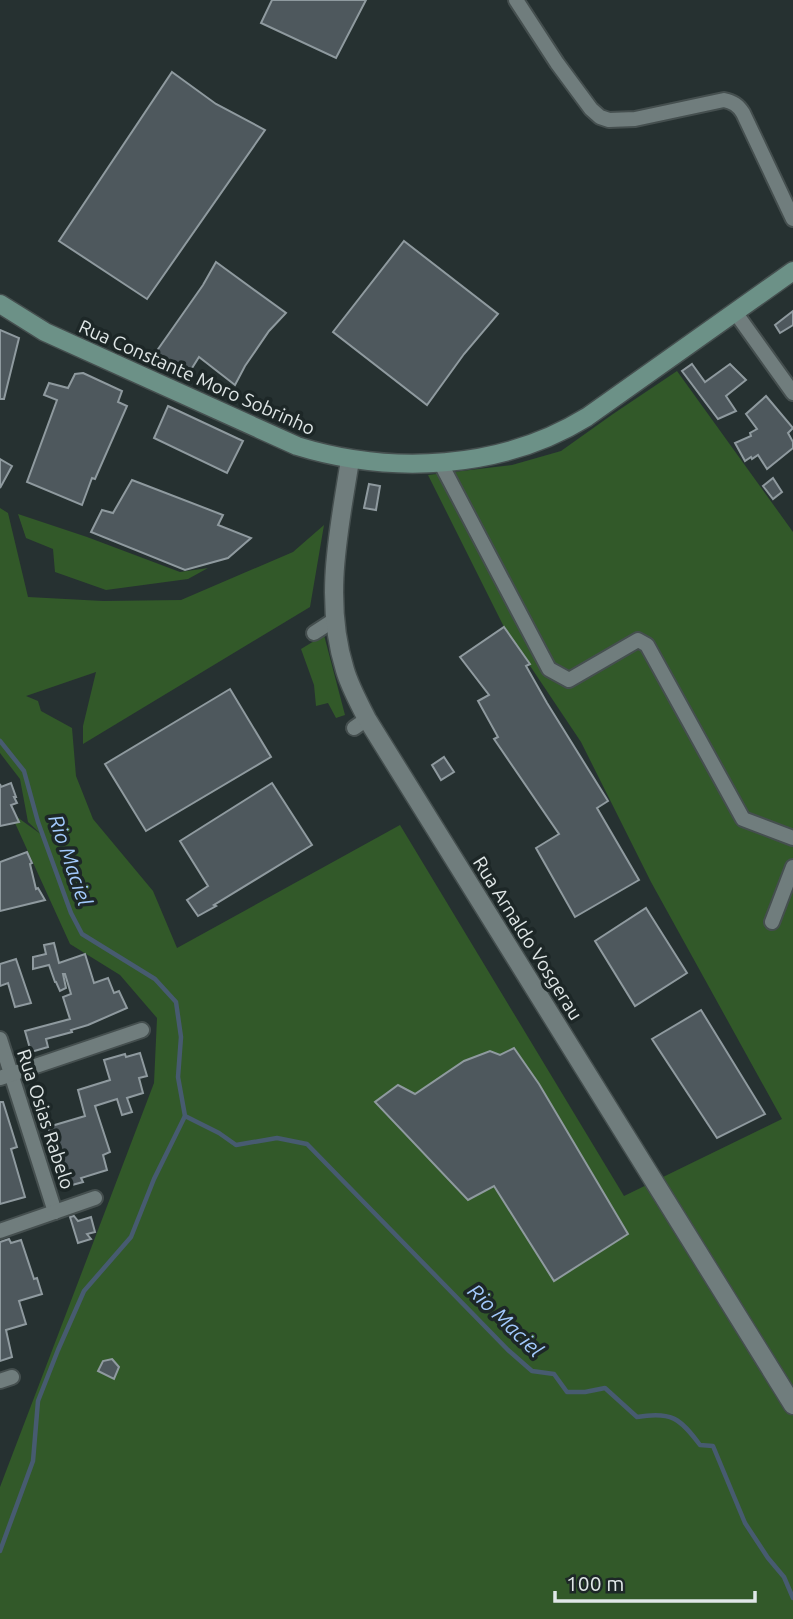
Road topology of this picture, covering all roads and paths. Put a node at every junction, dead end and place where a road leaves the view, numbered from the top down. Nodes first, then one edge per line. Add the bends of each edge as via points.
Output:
1 (516, 0) edge
2 (793, 219) edge
3 (793, 271) edge
4 (0, 304) edge
5 (735, 312) junction
6 (793, 393) edge
7 (350, 460) junction
8 (440, 462) junction
9 (334, 620) junction
10 (314, 633) dead end
11 (793, 838) edge
12 (793, 867) edge
13 (772, 922) dead end
14 (142, 1030) dead end
15 (0, 1039) edge
16 (6, 1076) edge
17 (95, 1198) dead end
18 (55, 1212) junction
19 (0, 1231) edge
20 (793, 1405) edge

1 - 2 street via 600,117 635,120 732,101 743,113
3 - 5 main road, Rua Constante Moro Sobrinho
4 - 7 main road, Rua Constante Moro Sobrinho via 45,332 271,435
5 - 6 street
5 - 8 main road, Rua Constante Moro Sobrinho via 567,429 506,453
7 - 8 main road, Rua Constante Moro Sobrinho
7 - 9 street, Rua Arnaldo Vosgerau via 335,552
8 - 11 street via 549,669 569,680 638,640 647,645 743,819
9 - 10 street
9 - 20 street, Rua Arnaldo Vosgerau via 361,724
12 - 13 street
14 - 16 street
15 - 16 street, Rua Osias Rabelo
16 - 18 street, Rua Osias Rabelo
17 - 18 street
18 - 19 street

